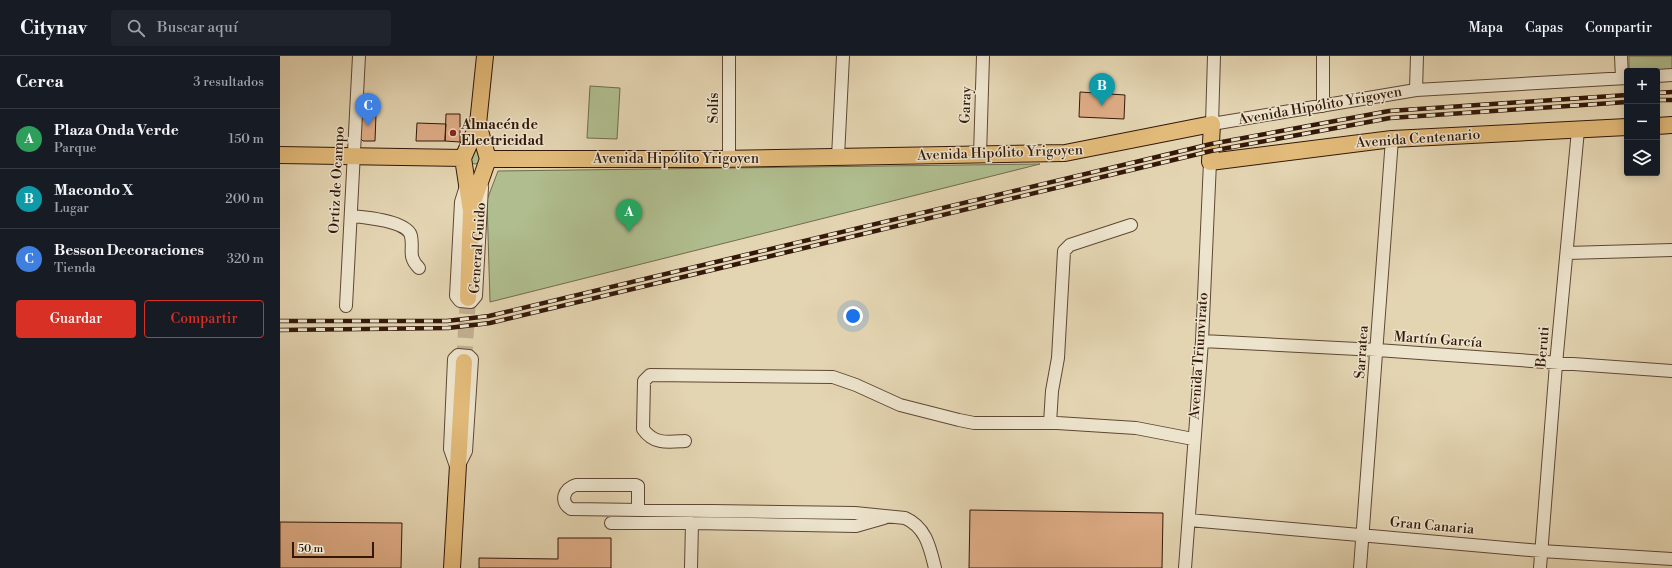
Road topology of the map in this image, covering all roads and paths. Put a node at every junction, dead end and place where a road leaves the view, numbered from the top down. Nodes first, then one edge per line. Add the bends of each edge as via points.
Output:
1 (359, 56) edge
2 (484, 56) edge
3 (729, 56) edge
4 (843, 56) edge
5 (983, 56) edge
6 (1214, 56) edge
7 (1323, 56) edge
8 (1417, 56) edge
9 (1621, 56) edge
10 (1624, 72) edge
11 (1672, 75) edge
12 (1660, 76) edge
13 (1624, 78) edge
14 (1416, 90) junction
15 (1323, 106) junction
16 (478, 124) junction
17 (1212, 124) junction
18 (1672, 125) edge
19 (1660, 126) edge
20 (1624, 127) edge
21 (1578, 130) junction
22 (1392, 139) junction
23 (280, 155) edge
24 (980, 155) junction
25 (353, 156) junction
26 (838, 157) junction
27 (463, 158) junction
28 (488, 159) junction
29 (729, 159) junction
30 (1210, 162) junction
31 (474, 178) junction
32 (350, 216) junction
33 (1131, 225) dead end
34 (1672, 250) edge
35 (1567, 253) junction
36 (419, 268) dead end
37 (468, 298) tunnel mouth
38 (346, 306) dead end
39 (1202, 341) junction
40 (1377, 350) junction
41 (464, 362) tunnel mouth
42 (1556, 364) junction
43 (1672, 371) edge
44 (1050, 423) junction
45 (1193, 439) junction
46 (685, 441) dead end
47 (457, 470) junction
48 (638, 510) junction
49 (893, 516) junction
50 (1189, 520) junction
51 (611, 523) dead end
52 (692, 523) junction
53 (1363, 534) junction
54 (1541, 550) junction
55 (1672, 559) edge
56 (452, 568) edge
57 (691, 568) edge
58 (935, 568) edge
59 (1185, 568) edge
60 (1360, 568) edge
61 (1540, 568) edge

1 - 25 street, Ortiz de Ocampo
2 - 16 main road
3 - 29 street, Solís
4 - 26 street
5 - 24 street, Garay
6 - 17 street
7 - 15 street
8 - 14 street
9 - 10 street
11 - 12 street
13 - 14 street, Avenida Hipólito Yrigoyen
14 - 15 street, Avenida Hipólito Yrigoyen
15 - 17 street, Avenida Hipólito Yrigoyen
16 - 27 main road
16 - 28 main road
17 - 24 main road, Avenida Hipólito Yrigoyen via 1076,152
17 - 30 main road, Avenida Triunvirato
18 - 19 main road
20 - 21 main road, Avenida Centenario
21 - 22 main road, Avenida Centenario
21 - 35 street, Beruti
22 - 30 main road, Avenida Centenario
22 - 40 street, Sarratea
23 - 25 main road
24 - 26 main road, Avenida Hipólito Yrigoyen
25 - 27 main road
25 - 32 street, Ortiz de Ocampo
26 - 29 main road, Avenida Hipólito Yrigoyen
27 - 31 main road, General Guido
28 - 29 main road, Avenida Hipólito Yrigoyen
28 - 31 main road, General Guido
30 - 39 street, Avenida Triunvirato
31 - 31 street, General Guido via 462,202 456,296 460,301 471,302 476,296
31 - 37 main road, General Guido
32 - 36 street via 393,222 407,229 411,235 411,257
32 - 38 street, Ortiz de Ocampo
33 - 44 street via 1070,245 1064,251 1058,358
34 - 35 street
35 - 42 street, Beruti
39 - 40 street, Martín García
39 - 45 street, Avenida Triunvirato
40 - 42 street, Martín García
40 - 53 street, Sarratea
41 - 47 main road
42 - 43 street, Martín García
42 - 54 street, Beruti
44 - 45 street via 1136,428
44 - 46 street via 974,423 947,418 900,405 833,377 650,375 644,381 643,429 658,441
45 - 50 street, Avenida Triunvirato
47 - 47 street via 466,451 472,359 469,356 458,355 454,359 450,449
47 - 56 main road
48 - 48 street via 639,490 636,485 576,485 565,492 565,504 571,509
48 - 49 street via 856,513
49 - 52 street via 856,526
49 - 58 street via 912,521 923,533
50 - 53 street, Gran Canaria
50 - 59 street, Avenida Triunvirato
51 - 52 street
52 - 57 street
53 - 54 street, Gran Canaria
53 - 60 street, Sarratea
54 - 55 street, Gran Canaria
54 - 61 street, Beruti

